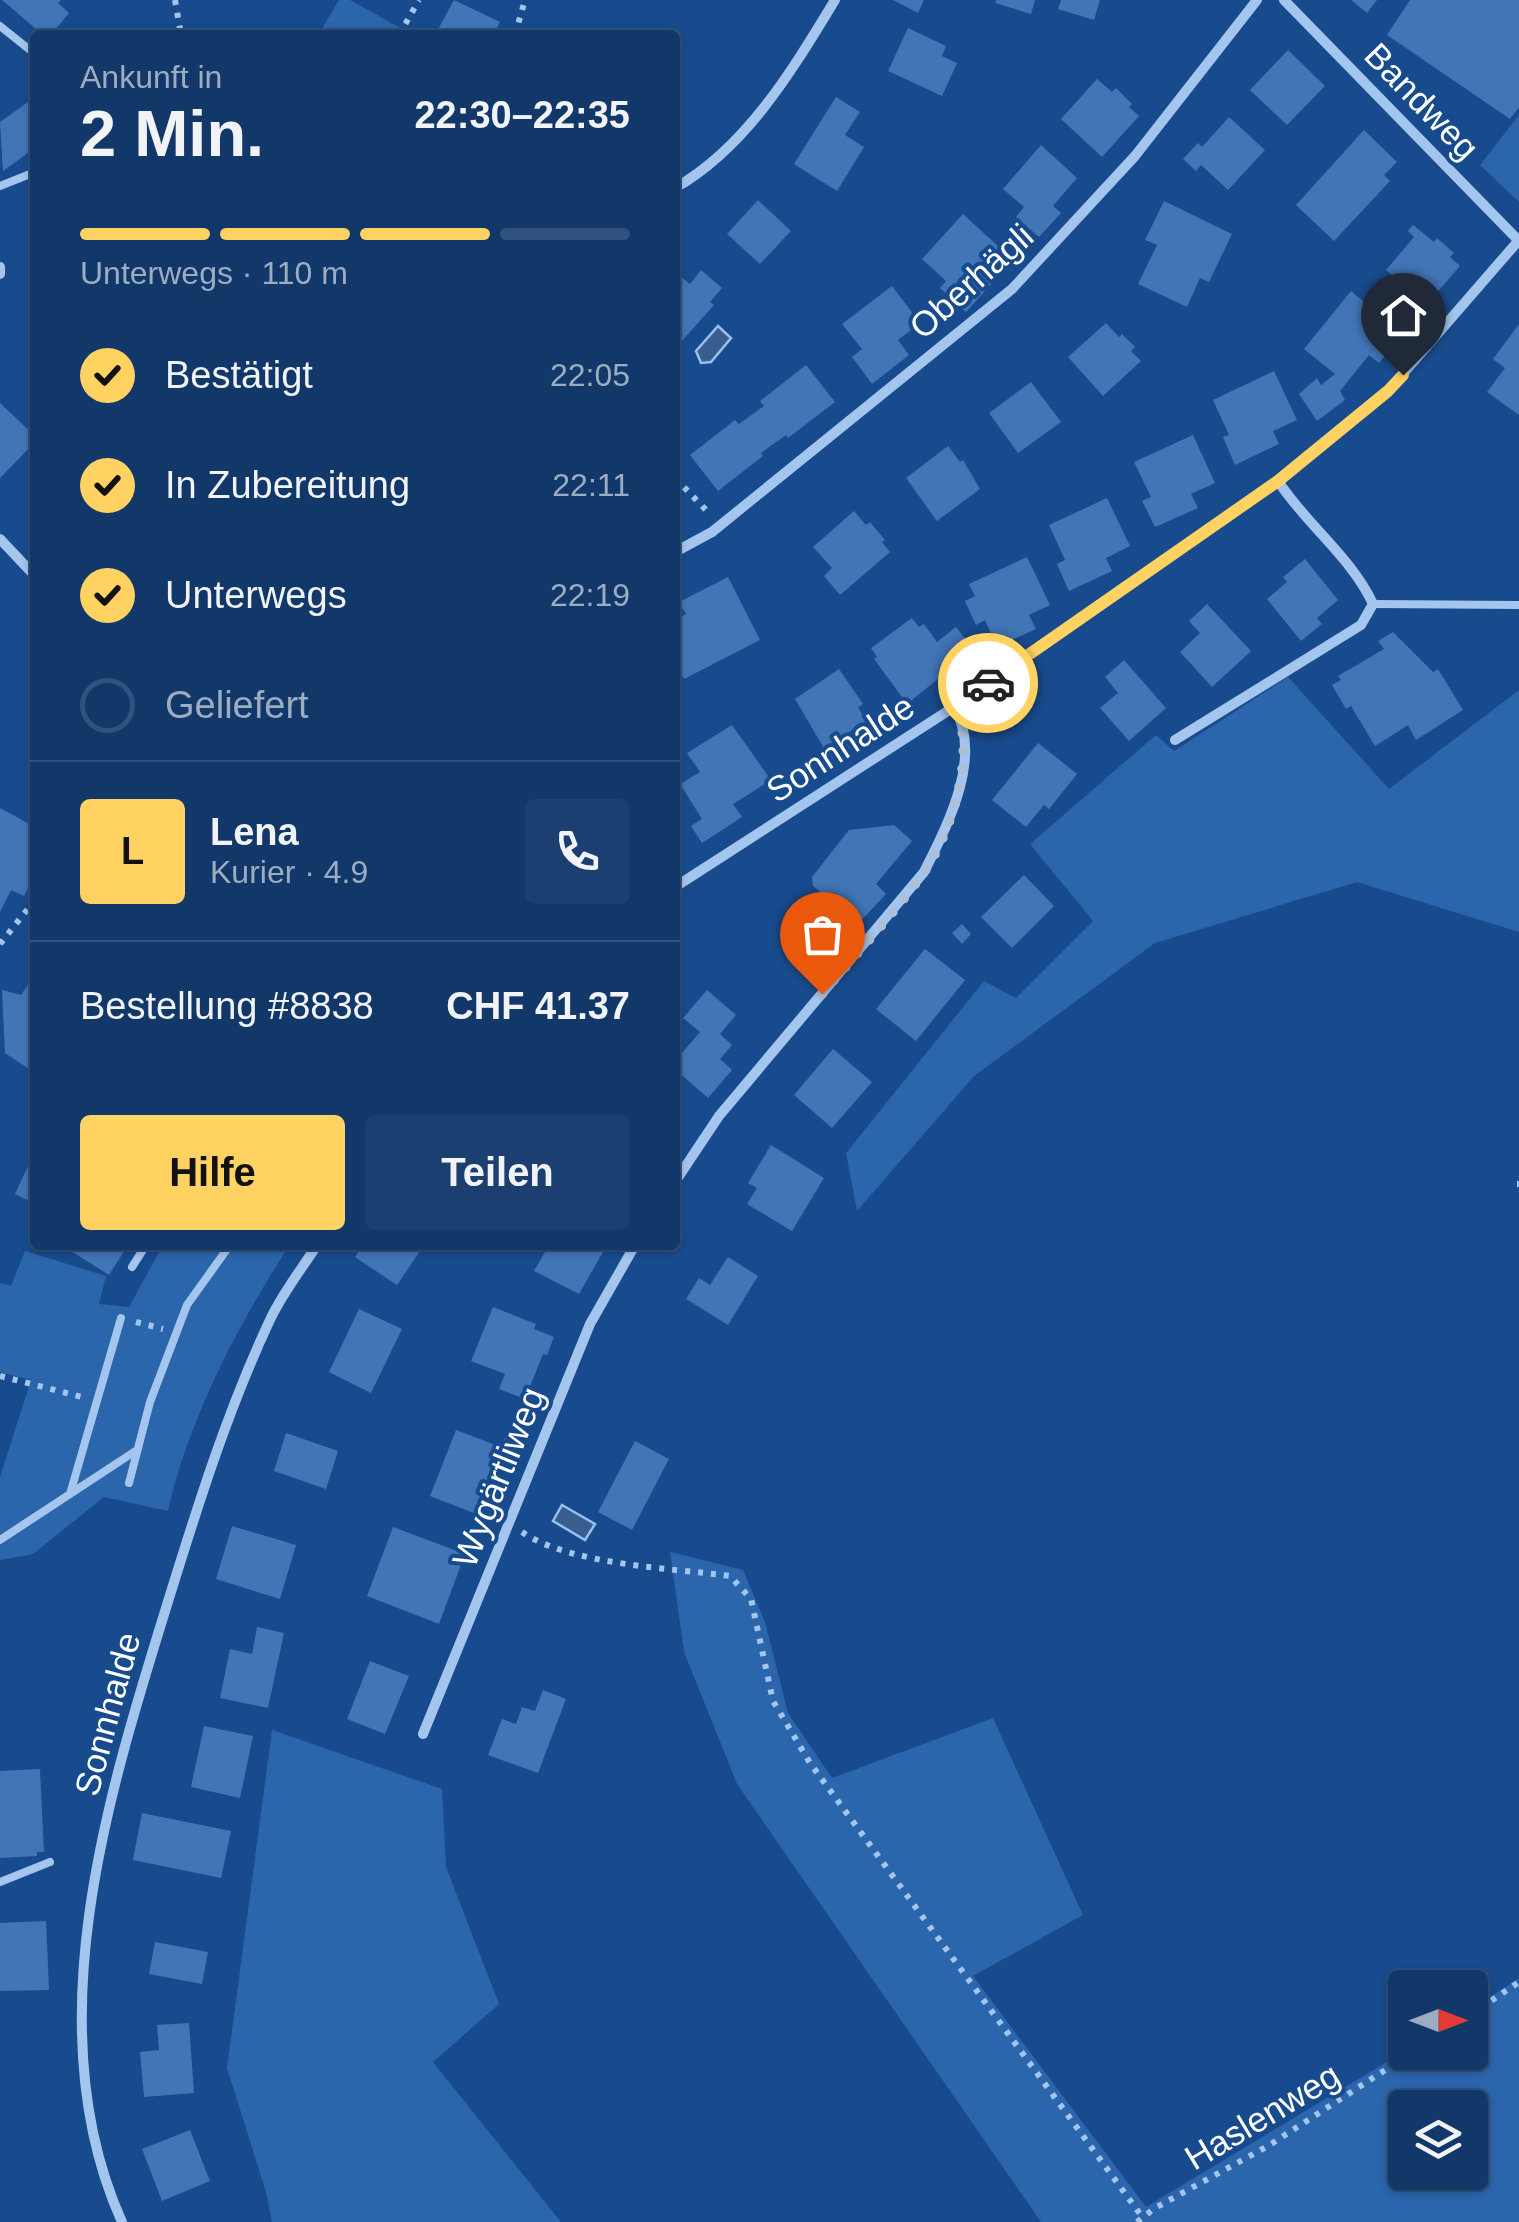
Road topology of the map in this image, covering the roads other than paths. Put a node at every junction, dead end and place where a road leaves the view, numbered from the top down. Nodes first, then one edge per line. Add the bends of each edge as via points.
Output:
1 (835, 0) edge
2 (1257, 0) edge
3 (1284, 0) edge
4 (1304, 0) edge
5 (1295, 10) junction
6 (0, 26) edge
7 (30, 50) dead end
8 (30, 174) edge
9 (680, 185) edge
10 (0, 186) edge
11 (1519, 240) edge
12 (1278, 481) junction
13 (0, 540) edge
14 (680, 549) edge
15 (30, 571) edge
16 (1373, 604) junction
17 (1519, 605) edge
18 (954, 707) junction
19 (1174, 740) dead end
20 (680, 883) edge
21 (680, 1174) edge
22 (143, 1250) edge
23 (226, 1250) edge
24 (310, 1250) edge
25 (632, 1250) edge
26 (132, 1267) dead end
27 (121, 1318) road end
28 (137, 1450) junction
29 (129, 1483) dead end
30 (70, 1494) junction
31 (0, 1540) edge
32 (422, 1734) dead end
33 (50, 1862) dead end
34 (0, 1882) edge
35 (122, 2222) edge

1 - 9 street via 782,86 704,172
2 - 14 street, Oberhägli via 1135,156 1012,289 720,524
3 - 5 street, Bandweg
4 - 5 lane
5 - 11 street, Bandweg
6 - 7 lane
8 - 10 lane
11 - 12 street, Sonnhalde via 1388,391
12 - 16 street via 1364,584
12 - 18 street, Sonnhalde
13 - 15 street
16 - 17 lane
16 - 19 street via 1361,625
18 - 20 street, Sonnhalde
18 - 21 street via 966,746 964,769 924,872 719,1116
22 - 26 lane
23 - 28 lane via 188,1305
24 - 35 street, Sonnhalde via 270,1318 205,1480 136,1704 94,1873 82,2007 87,2108
25 - 32 street, Wygärtliweg via 590,1324
27 - 30 lane
28 - 29 lane
28 - 30 lane
30 - 31 lane
33 - 34 lane

